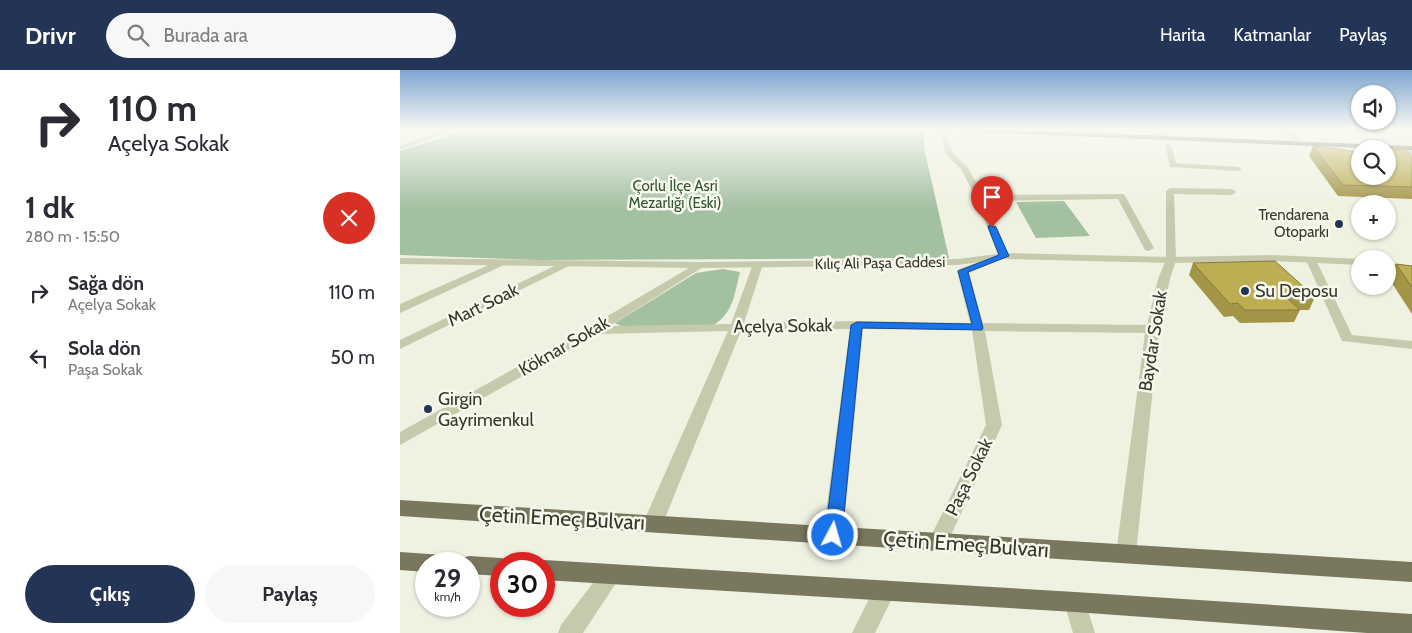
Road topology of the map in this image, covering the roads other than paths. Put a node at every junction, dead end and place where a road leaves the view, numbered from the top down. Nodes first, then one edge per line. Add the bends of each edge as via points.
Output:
1 (950, 155) edge
2 (1170, 155) edge
3 (1238, 169) dead end
4 (1232, 192) dead end
5 (980, 198) junction
6 (1149, 248) dead end
7 (1004, 256) junction
8 (1171, 260) junction
9 (1311, 260) junction
10 (400, 261) edge
11 (1351, 262) edge
12 (500, 263) junction
13 (565, 264) junction
14 (758, 264) junction
15 (699, 265) junction
16 (1396, 267) edge
17 (1412, 269) edge
18 (400, 309) edge
19 (857, 325) junction
20 (736, 327) junction
21 (978, 328) junction
22 (1152, 329) junction
23 (594, 330) junction
24 (1412, 344) edge
25 (400, 345) edge
26 (400, 439) edge
27 (400, 508) edge
28 (653, 523) junction
29 (833, 535) junction
30 (938, 542) junction
31 (1126, 554) junction
32 (400, 561) edge
33 (415, 562) edge
34 (555, 571) edge
35 (1412, 572) edge
36 (612, 574) junction
37 (885, 590) junction
38 (1075, 602) junction
39 (1412, 625) edge
40 (569, 633) edge
41 (863, 633) edge
42 (1084, 633) edge

1 - 5 street via 964,168
2 - 3 street via 1173,165
4 - 8 street, Baydar Sokak via 1170,191
5 - 6 street via 1121,196
5 - 7 street
7 - 8 street, Kılıç Ali Paşa Caddesi
7 - 14 street, Kılıç Ali Paşa Caddesi via 958,262
7 - 21 street, Paşa Sokak via 963,271
8 - 9 street, Kılıç Ali Paşa Caddesi
8 - 22 street, Baydar Sokak
9 - 11 street, Kılıç Ali Paşa Caddesi
9 - 24 street via 1347,338
10 - 12 street, Kılıç Ali Paşa Caddesi
12 - 13 street, Kılıç Ali Paşa Caddesi
12 - 18 street
13 - 15 street, Kılıç Ali Paşa Caddesi
13 - 25 street, Mart Soak
14 - 15 street, Kılıç Ali Paşa Caddesi
14 - 20 street
15 - 23 street, Köknar Sokak
16 - 17 street
19 - 20 street, Açelya Sokak
19 - 21 street, Açelya Sokak
19 - 29 street
20 - 23 street, Açelya Sokak
20 - 28 street
21 - 22 street, Açelya Sokak
21 - 30 street, Paşa Sokak via 994,426
22 - 31 street, Baydar Sokak
23 - 26 street, Köknar Sokak
27 - 28 main road, Çetin Emeç Bulvarı
28 - 29 main road, Çetin Emeç Bulvarı
29 - 30 main road, Çetin Emeç Bulvarı
30 - 31 main road, Çetin Emeç Bulvarı
31 - 35 main road, Çetin Emeç Bulvarı
32 - 33 main road
34 - 36 main road
36 - 37 main road
36 - 40 street
37 - 38 main road
37 - 41 street
38 - 39 main road
38 - 42 street

